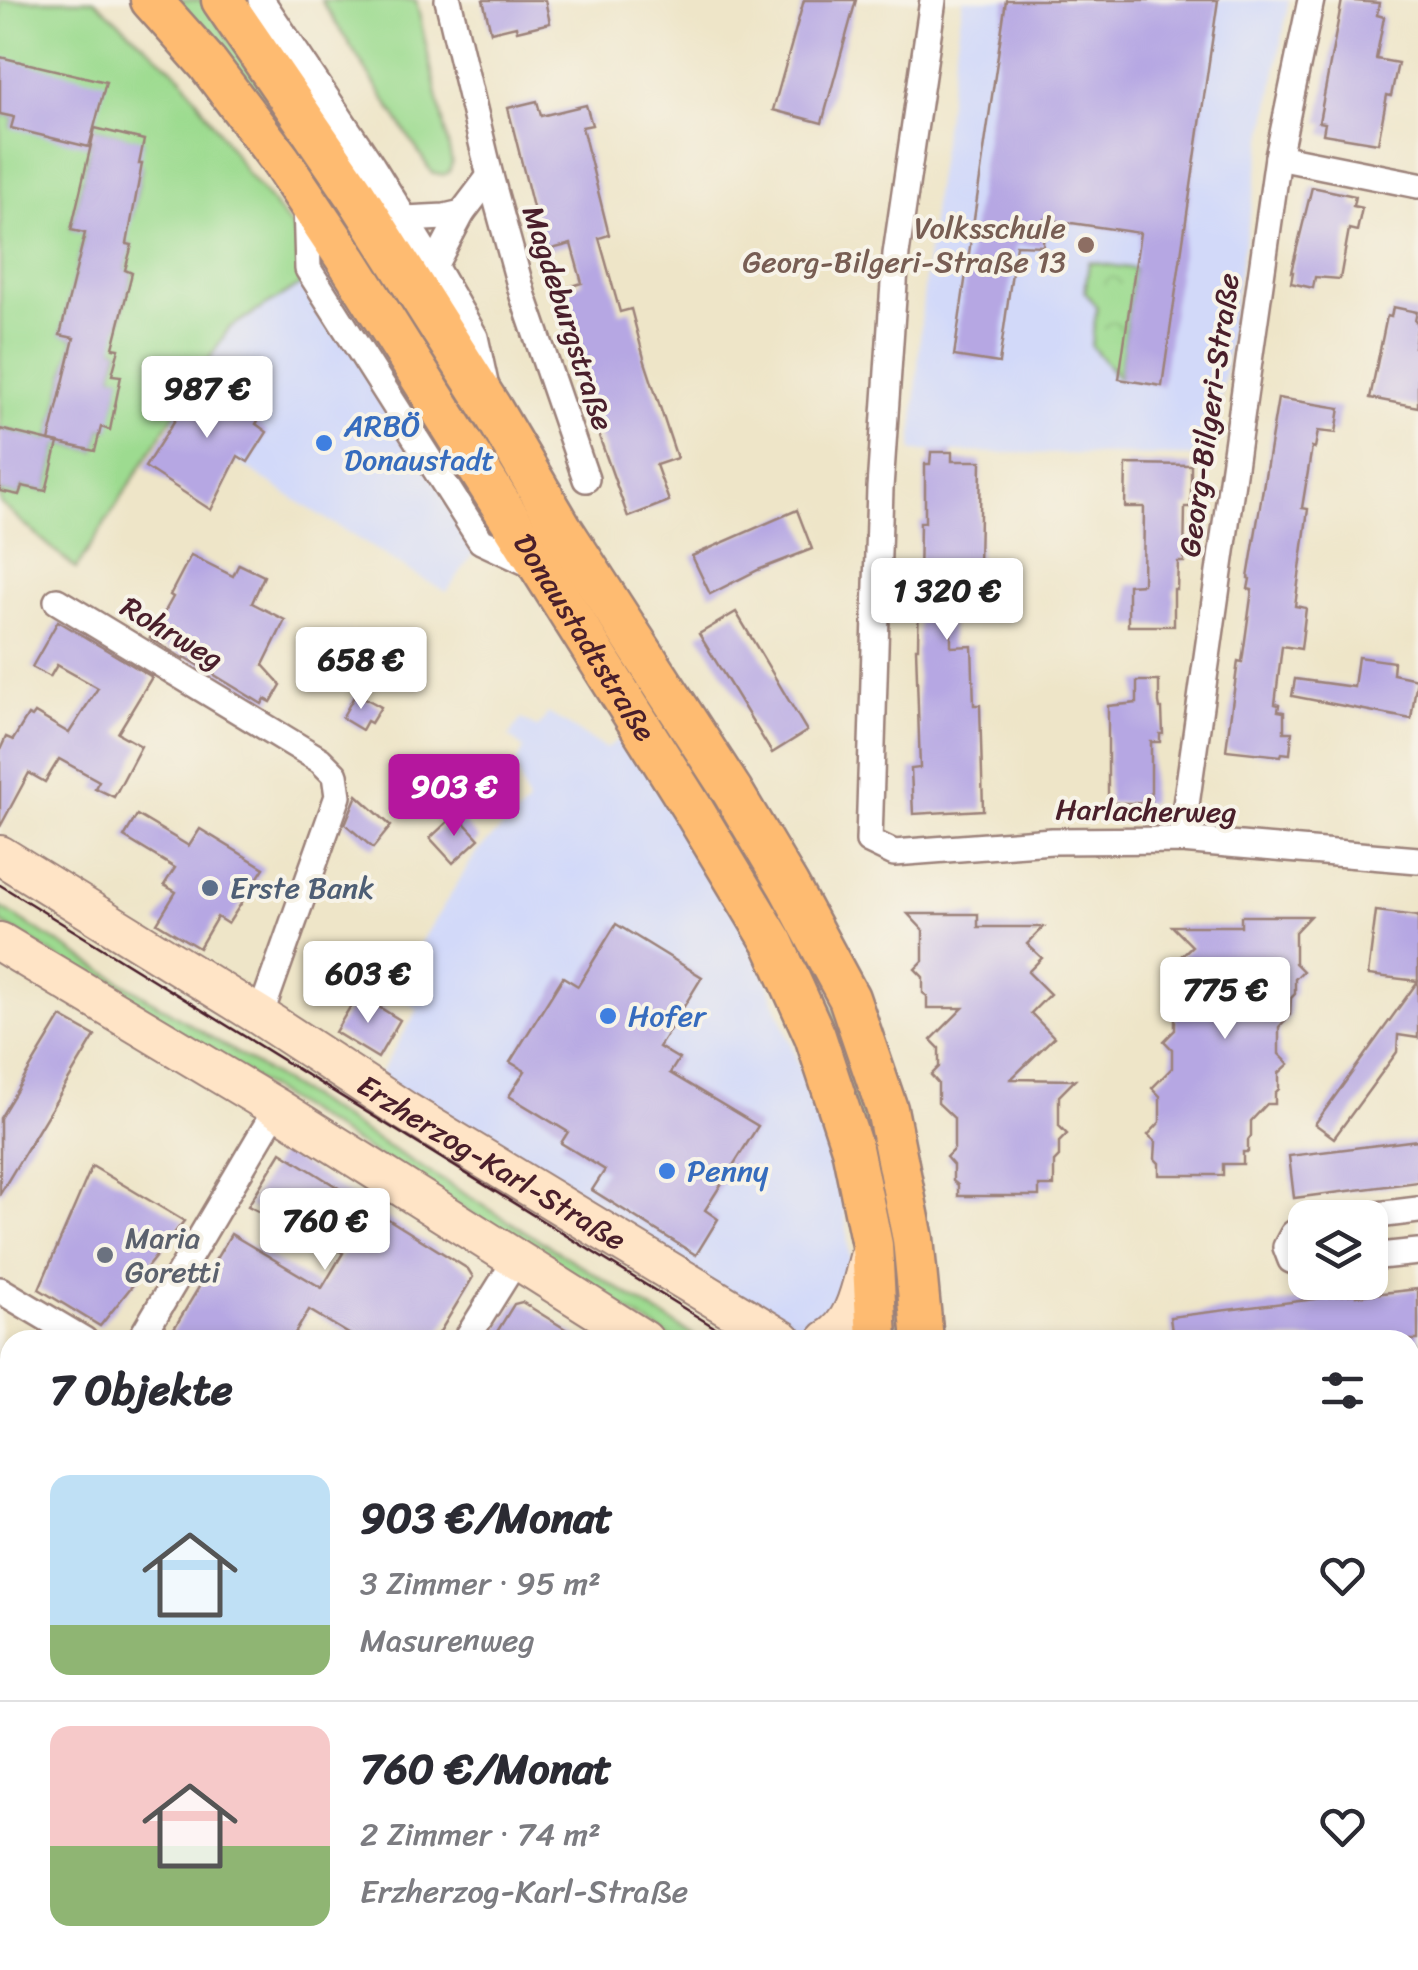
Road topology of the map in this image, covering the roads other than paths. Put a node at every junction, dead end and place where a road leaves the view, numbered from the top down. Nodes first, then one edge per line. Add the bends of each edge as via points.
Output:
1 (151, 0) edge
2 (222, 0) edge
3 (261, 0) edge
4 (448, 0) edge
5 (933, 0) edge
6 (1311, 0) edge
7 (1278, 157) junction
8 (490, 176) junction
9 (1418, 186) edge
10 (462, 214) junction
11 (405, 219) junction
12 (434, 266) junction
13 (490, 408) junction
14 (586, 479) dead end
15 (58, 601) dead end
16 (1181, 840) junction
17 (0, 855) edge
18 (1418, 860) edge
19 (0, 942) edge
20 (260, 1016) junction
21 (277, 1108) junction
22 (1418, 1210) edge
23 (1388, 1214) edge
24 (872, 1245) junction
25 (1418, 1252) edge
26 (1388, 1256) edge
27 (516, 1260) junction
28 (0, 1290) edge
29 (67, 1330) edge
30 (146, 1330) edge
31 (472, 1330) edge
32 (628, 1330) edge
33 (767, 1330) edge
34 (841, 1330) edge
35 (876, 1330) edge
36 (923, 1330) edge

1 - 24 main road, Donaustadtstraße via 208,64 306,198 773,943 834,1092
2 - 13 main road, Donaustadtstraße via 356,194
3 - 11 street, Donaustadtstraße
4 - 8 street, Magdeburgstraße
5 - 16 street, Harlacherweg via 896,254 881,468 869,840 894,853
6 - 7 street, Georg-Bilgeri-Straße
7 - 9 street
7 - 16 street, Georg-Bilgeri-Straße
8 - 10 street, Magdeburgstraße
8 - 14 street, Magdeburgstraße
10 - 11 street
10 - 12 street, Magdeburgstraße
11 - 12 street, Donaustadtstraße
12 - 13 street, Donaustadtstraße via 476,338
13 - 36 main road, Donaustadtstraße via 732,791 849,998 887,1109
15 - 20 street, Rohrweg via 335,775 338,796
16 - 18 street, Harlacherweg
17 - 20 main road, Erzherzog-Karl-Straße
19 - 21 main road
20 - 33 main road, Erzherzog-Karl-Straße via 405,1112
21 - 27 main road
21 - 30 street
22 - 23 street
24 - 34 main road via 857,1302
24 - 35 main road, Donaustadtstraße
25 - 26 street
27 - 31 street
27 - 32 main road
28 - 29 street

